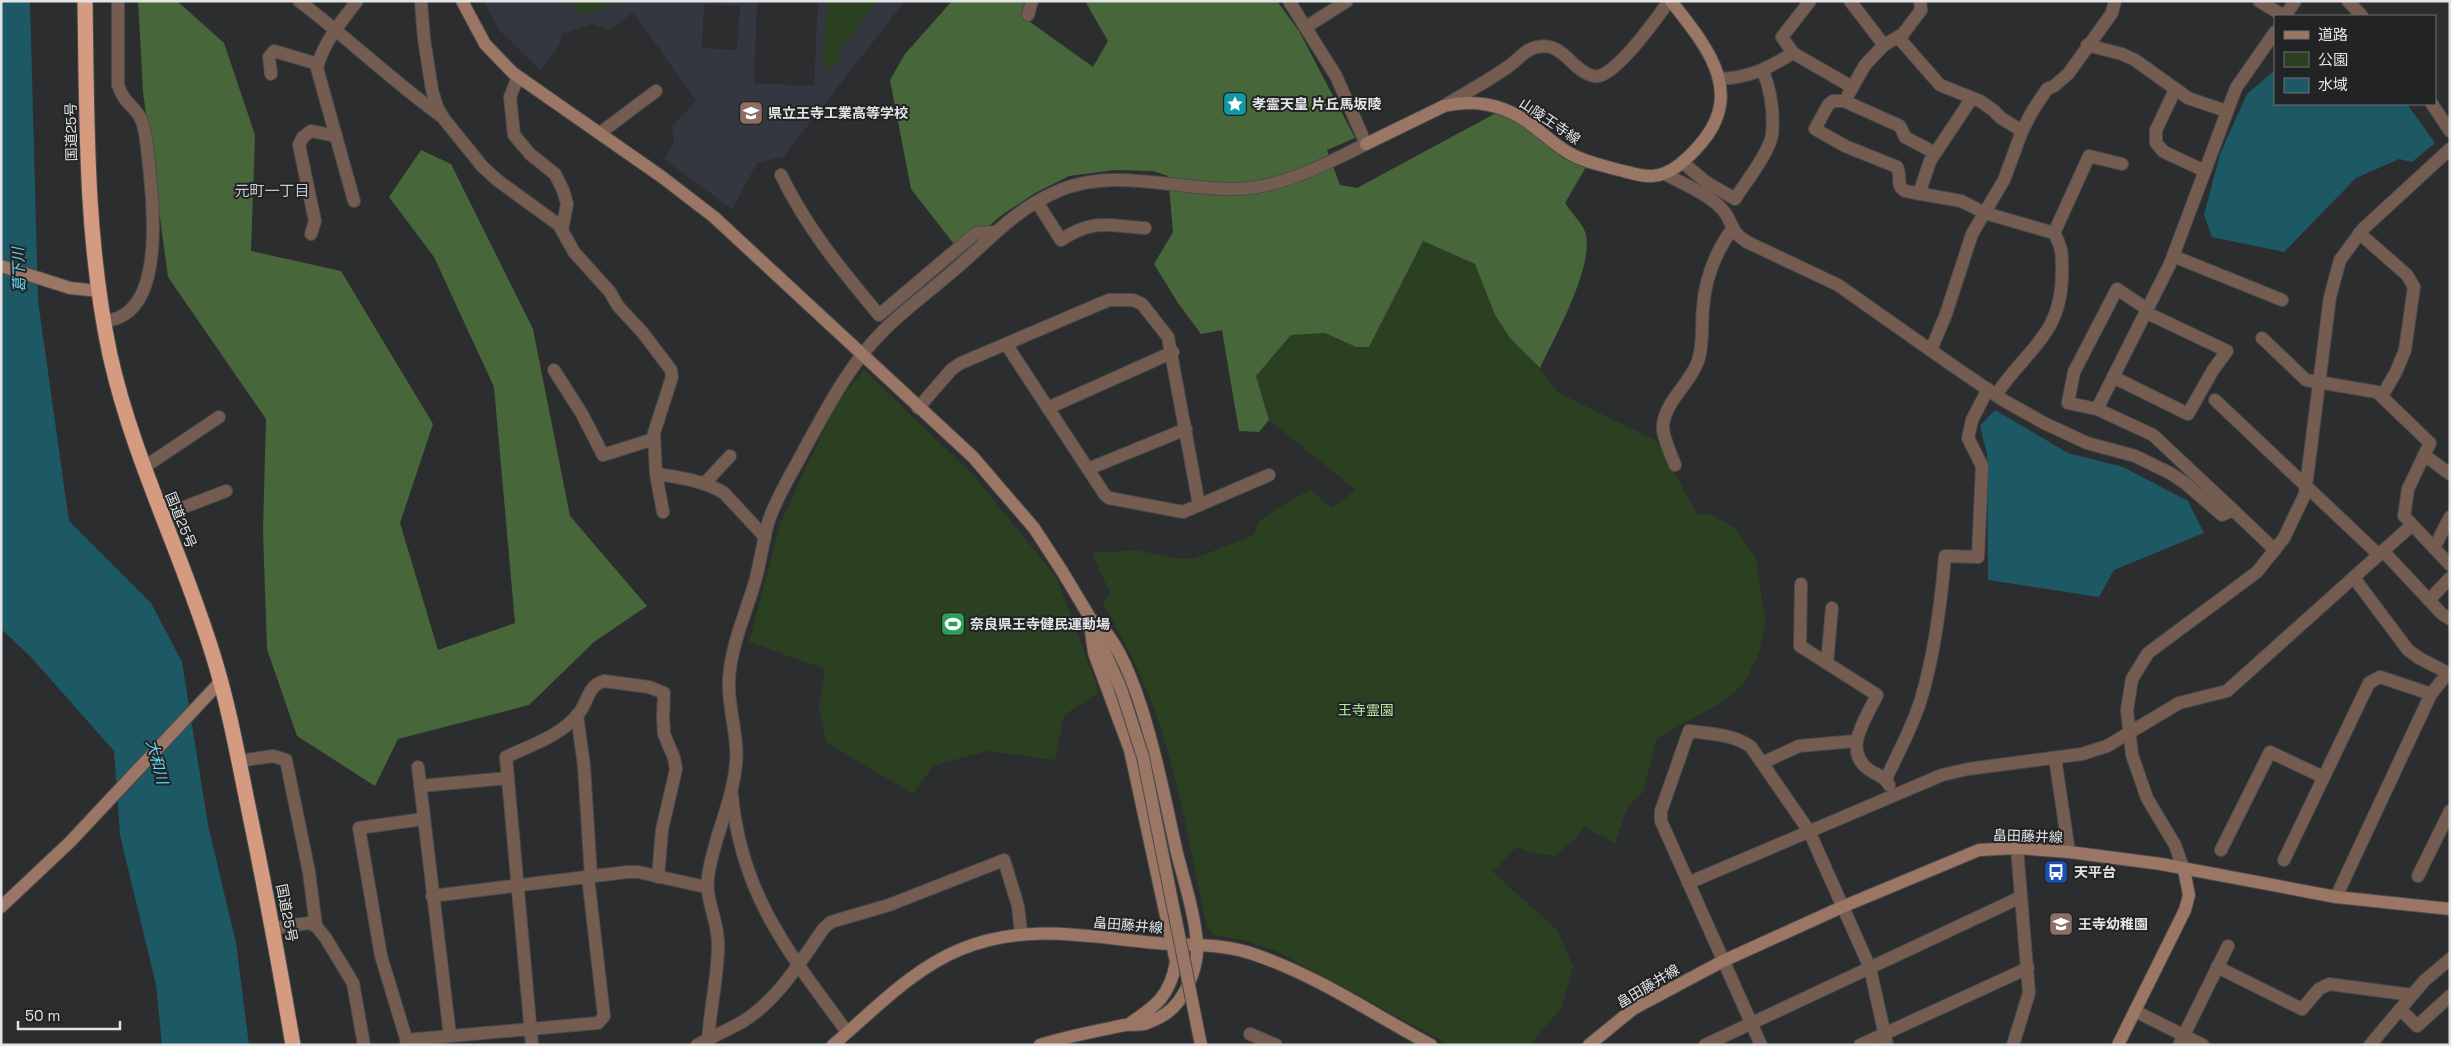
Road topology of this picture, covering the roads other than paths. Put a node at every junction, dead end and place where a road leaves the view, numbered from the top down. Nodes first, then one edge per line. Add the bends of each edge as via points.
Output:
1 (85, 1) edge
2 (118, 1) edge
3 (299, 1) edge
4 (357, 1) edge
5 (421, 1) edge
6 (462, 1) edge
7 (1032, 1) edge
8 (1289, 1) edge
9 (1347, 1) edge
10 (1810, 1) edge
11 (1850, 1) edge
12 (1920, 1) edge
13 (2115, 1) edge
14 (2258, 1) edge
15 (2295, 1) edge
16 (2348, 1) edge
17 (1672, 2) edge
18 (1028, 15) dead end
19 (2282, 15) edge
20 (2285, 15) edge
21 (2361, 15) edge
22 (1306, 27) junction
23 (336, 29) junction
24 (2274, 33) edge
25 (1898, 37) junction
26 (1884, 45) junction
27 (2087, 46) junction
28 (1793, 53) junction
29 (318, 64) junction
30 (1763, 71) junction
31 (271, 74) dead end
32 (518, 77) junction
33 (1720, 79) junction
34 (1852, 88) junction
35 (2175, 90) junction
36 (656, 91) dead end
37 (1972, 98) junction
38 (1844, 101) junction
39 (2433, 105) edge
40 (1444, 106) junction
41 (2226, 111) junction
42 (444, 119) junction
43 (2022, 131) junction
44 (2450, 131) edge
45 (600, 133) junction
46 (336, 136) junction
47 (1366, 144) junction
48 (2450, 148) edge
49 (1935, 152) junction
50 (1682, 162) junction
51 (2122, 164) dead end
52 (2204, 171) junction
53 (1665, 174) junction
54 (781, 175) dead end
55 (1919, 194) junction
56 (354, 201) dead end
57 (1037, 202) junction
58 (1985, 212) junction
59 (1145, 228) dead end
60 (1732, 229) junction
61 (562, 230) junction
62 (994, 232) junction
63 (2054, 233) junction
64 (2358, 233) junction
65 (311, 234) dead end
66 (2173, 256) junction
67 (1, 266) edge
68 (99, 291) junction
69 (2282, 300) dead end
70 (2146, 311) junction
71 (104, 322) junction
72 (2262, 338) dead end
73 (1006, 344) junction
74 (1931, 350) junction
75 (1173, 352) junction
76 (863, 354) junction
77 (554, 370) dead end
78 (2113, 377) junction
79 (2321, 382) junction
80 (1992, 392) junction
81 (2382, 396) junction
82 (2215, 400) dead end
83 (918, 408) junction
84 (1048, 408) junction
85 (2097, 409) junction
86 (219, 417) dead end
87 (1186, 429) junction
88 (654, 438) junction
89 (2424, 455) junction
90 (730, 456) dead end
91 (1675, 465) dead end
92 (143, 468) junction
93 (1088, 469) junction
94 (656, 474) junction
95 (2450, 474) edge
96 (1269, 475) dead end
97 (704, 484) junction
98 (2307, 485) junction
99 (226, 491) dead end
100 (1199, 505) junction
101 (2233, 510) junction
102 (664, 512) dead end
103 (161, 516) junction
104 (2450, 517) edge
105 (2412, 525) junction
106 (765, 537) junction
107 (2434, 548) junction
108 (2275, 550) junction
109 (2381, 553) junction
110 (2450, 565) edge
111 (2354, 578) junction
112 (2450, 578) edge
113 (1801, 584) dead end
114 (2429, 600) junction
115 (1832, 608) dead end
116 (1089, 616) junction
117 (2450, 618) edge
118 (1827, 663) junction
119 (2449, 674) edge
120 (221, 682) junction
121 (2431, 694) junction
122 (577, 715) junction
123 (2129, 734) junction
124 (1855, 741) junction
125 (2054, 758) junction
126 (239, 761) junction
127 (1762, 763) junction
128 (418, 767) dead end
129 (2323, 777) junction
130 (508, 778) junction
131 (1886, 779) junction
132 (420, 786) junction
133 (731, 791) junction
134 (1892, 795) junction
135 (2450, 811) edge
136 (423, 819) junction
137 (1809, 831) junction
138 (2017, 848) junction
139 (2221, 850) dead end
140 (2069, 852) junction
141 (2284, 860) dead end
142 (2184, 870) junction
143 (2418, 876) dead end
144 (589, 877) junction
145 (658, 877) junction
146 (1688, 883) junction
147 (517, 886) junction
148 (706, 887) junction
149 (432, 896) junction
150 (2021, 897) junction
151 (2336, 897) junction
152 (1, 907) edge
153 (1842, 907) junction
154 (2450, 909) edge
155 (316, 926) junction
156 (274, 928) junction
157 (1021, 933) junction
158 (1173, 944) junction
159 (1197, 944) junction
160 (2228, 946) dead end
161 (2450, 958) edge
162 (1722, 961) junction
163 (798, 965) junction
164 (2217, 967) junction
165 (1870, 968) junction
166 (2028, 968) junction
167 (2412, 995) junction
168 (2450, 996) edge
169 (2400, 1009) junction
170 (2135, 1011) junction
171 (1751, 1023) junction
172 (1128, 1025) junction
173 (530, 1029) junction
174 (847, 1032) junction
175 (1250, 1034) dead end
176 (450, 1036) junction
177 (1886, 1039) edge
178 (2181, 1040) edge
179 (407, 1042) edge
180 (704, 1043) edge
181 (293, 1045) edge
182 (364, 1045) edge
183 (532, 1045) edge
184 (833, 1045) edge
185 (1040, 1045) edge
186 (1201, 1045) edge
187 (1276, 1045) edge
188 (1432, 1045) edge
189 (1589, 1045) edge
190 (1705, 1045) edge
191 (1761, 1045) edge
192 (1860, 1045) edge
193 (2013, 1045) edge
194 (2118, 1045) edge
195 (2203, 1045) edge
196 (2370, 1045) edge

1 - 68 highway, 国道25号 via 89,208
2 - 71 street via 118,85 122,98 140,118 146,135 154,219 147,284 135,306 125,314
3 - 23 street
4 - 23 street
5 - 42 street via 432,90
6 - 32 street via 485,44
7 - 18 street
8 - 22 street
9 - 22 street
10 - 28 street via 1782,37
11 - 26 street
12 - 25 street via 1921,10
13 - 27 street via 2112,14
14 - 19 street
15 - 20 street
16 - 21 street
17 - 33 street via 1701,39
17 - 40 street via 1618,64 1601,75 1584,72 1561,51 1537,47
22 - 47 street via 1336,76
23 - 29 street
23 - 42 street via 359,52
24 - 41 street via 2245,72
25 - 26 street
25 - 37 street via 1940,85
26 - 34 street via 1865,65
27 - 35 street via 2135,60
27 - 43 street via 2068,74 2047,88
28 - 30 street
28 - 34 street
29 - 31 street via 274,51 268,57
29 - 46 street
30 - 33 street via 1742,78
30 - 50 street via 1771,92 1772,136 1735,199 1706,182
32 - 45 street
32 - 61 street via 510,97 514,135 530,154 555,174 567,204
33 - 50 street via 1722,98 1712,129
34 - 38 street
35 - 41 street
35 - 52 street via 2156,130 2156,143 2164,152
36 - 45 street
37 - 43 street
37 - 49 street
38 - 49 street via 1900,126 1905,137
38 - 55 street via 1833,101 1828,105 1815,129 1845,146 1897,167 1900,188
39 - 44 street
40 - 47 street, 山陵王寺線
40 - 53 street, 山陵王寺線 via 1478,103 1501,108 1520,117 1560,148 1582,160 1638,175
41 - 52 street
42 - 61 street via 482,166
43 - 58 street via 2004,180
45 - 76 street via 714,216
46 - 56 street
46 - 65 street via 311,131 299,145 315,220
47 - 57 street via 1321,166 1256,188 1230,190 1114,180 1070,186
48 - 64 street
49 - 55 street
50 - 53 street
51 - 63 street via 2089,156
52 - 66 street
53 - 60 street via 1722,209
54 - 62 street via 795,205 829,256 879,315 976,233
55 - 58 street via 1961,201
57 - 59 street via 1061,240 1084,226
57 - 62 street
58 - 63 street
58 - 74 street via 1964,252 1946,314
60 - 74 street via 1747,242 1838,285
60 - 91 street via 1709,270 1699,360 1666,412 1663,427
61 - 88 street via 574,252 671,370 672,377
62 - 76 street via 960,266 896,318
63 - 80 street via 2062,248 2062,284 2054,321 2043,339
64 - 79 street via 2340,260 2334,277
64 - 81 street via 2407,275 2414,287 2405,350
66 - 69 street
66 - 70 street
67 - 68 street via 70,288
68 - 71 highway, 国道25号
70 - 78 street
70 - 78 street via 2226,351 2188,414
70 - 85 street via 2117,289 2074,372 2068,403
71 - 92 highway, 国道25号 via 116,379
72 - 79 street via 2306,380
73 - 75 street via 1109,300 1134,300 1142,304 1168,338
73 - 83 street via 952,369
73 - 84 street
74 - 80 street
75 - 84 street
75 - 87 street
76 - 83 street
76 - 106 street via 836,390 778,498
77 - 88 street via 603,454
78 - 85 street
79 - 81 street via 2369,390
79 - 98 street
80 - 101 street via 2069,436 2135,456 2170,473 2222,514
80 - 131 street via 1972,420 1968,438 1982,466 1978,557 1945,556 1938,616 1922,697
81 - 89 street via 2430,443
82 - 98 street
83 - 116 street via 974,458 1015,505 1048,549
84 - 93 street
85 - 101 street via 2153,435
86 - 92 street
87 - 93 street
87 - 100 street
88 - 94 street
89 - 95 street
89 - 105 street via 2412,478 2404,505 2404,516
90 - 97 street
92 - 103 highway, 国道25号
93 - 100 street via 1109,498 1182,512
94 - 97 street
94 - 102 street
96 - 100 street
97 - 106 street via 724,493
98 - 108 street via 2300,509
98 - 109 street
99 - 103 street
101 - 108 street
103 - 120 highway, 国道25号 via 190,587
104 - 107 street
105 - 107 street
105 - 109 street
106 - 133 street via 732,658 730,704 737,752
107 - 110 street
108 - 123 street via 2257,572 2148,653 2138,666 2130,686
109 - 111 street
109 - 114 street
111 - 119 street via 2408,650
111 - 123 street via 2227,691 2179,703
112 - 114 street
113 - 118 street via 1800,646
114 - 117 street
115 - 118 street
116 - 158 street via 1094,653 1130,750
116 - 159 street via 1103,627 1113,642 1145,720
116 - 186 street, bridge via 1121,689 1143,757
118 - 124 street via 1877,694
119 - 121 street
120 - 126 highway, 国道25号
120 - 152 street via 70,842
121 - 129 street via 2380,677 2369,683
121 - 151 street
122 - 130 street via 558,732 506,757
122 - 144 street via 584,766
122 - 145 street via 598,682 649,687 664,694 664,734 676,769 662,830
123 - 125 street via 2107,746
123 - 142 street via 2132,755 2147,798 2175,845
124 - 127 street via 1799,746
124 - 131 street via 1857,755 1866,768
125 - 134 street via 1942,775
125 - 140 street
126 - 155 street via 274,756 286,760 309,872
126 - 156 highway, 国道25号
127 - 137 street
127 - 146 street via 1742,740 1688,731 1661,811 1661,821
128 - 132 street
129 - 139 street via 2270,752
129 - 141 street
130 - 132 street
130 - 147 street
131 - 134 street
132 - 136 street
133 - 148 street
133 - 163 street via 734,820 753,888 775,932
134 - 137 street
135 - 143 street
136 - 149 street
136 - 179 street via 359,828 381,956
137 - 146 street
137 - 153 street
138 - 140 street, 畠田藤井線
138 - 150 street
138 - 153 street, 畠田藤井線 via 1979,850
140 - 142 street, 畠田藤井線
142 - 151 street, 畠田藤井線
142 - 170 street via 2189,895 2185,910
144 - 145 street via 627,872
144 - 147 street
144 - 173 street via 604,1016 598,1023
145 - 148 street
146 - 162 street
147 - 149 street
147 - 173 street
148 - 180 street via 718,942
149 - 176 street
150 - 165 street
150 - 166 street
151 - 154 street, 畠田藤井線
153 - 162 street, 畠田藤井線
153 - 165 street
155 - 156 street via 309,923
155 - 182 street via 353,983
156 - 181 highway, 国道25号
157 - 158 street, 畠田藤井線 via 1042,932
157 - 163 street via 1018,906 1004,860 889,905 831,922
157 - 174 street, 畠田藤井線 via 984,941 946,956 906,983
158 - 159 street, 畠田藤井線
158 - 172 street via 1176,962 1167,992
159 - 172 street via 1193,971 1177,1003 1161,1017 1144,1024
159 - 188 street, 畠田藤井線 via 1235,949 1270,960
160 - 164 street
161 - 167 street
162 - 171 street
162 - 189 street, 畠田藤井線 via 1633,1009
163 - 174 street
163 - 180 street via 766,1002 743,1021
164 - 167 street via 2302,1009 2319,989 2329,984
164 - 178 street
165 - 171 street
165 - 177 street
166 - 177 street
166 - 193 street via 2029,992
167 - 169 street
168 - 169 street via 2416,1026
169 - 196 street
170 - 178 street
170 - 194 street
171 - 190 street
171 - 191 street
172 - 185 street
173 - 176 street
173 - 183 street
174 - 184 street, 畠田藤井線
175 - 187 street
176 - 179 street
177 - 192 street
178 - 195 street

